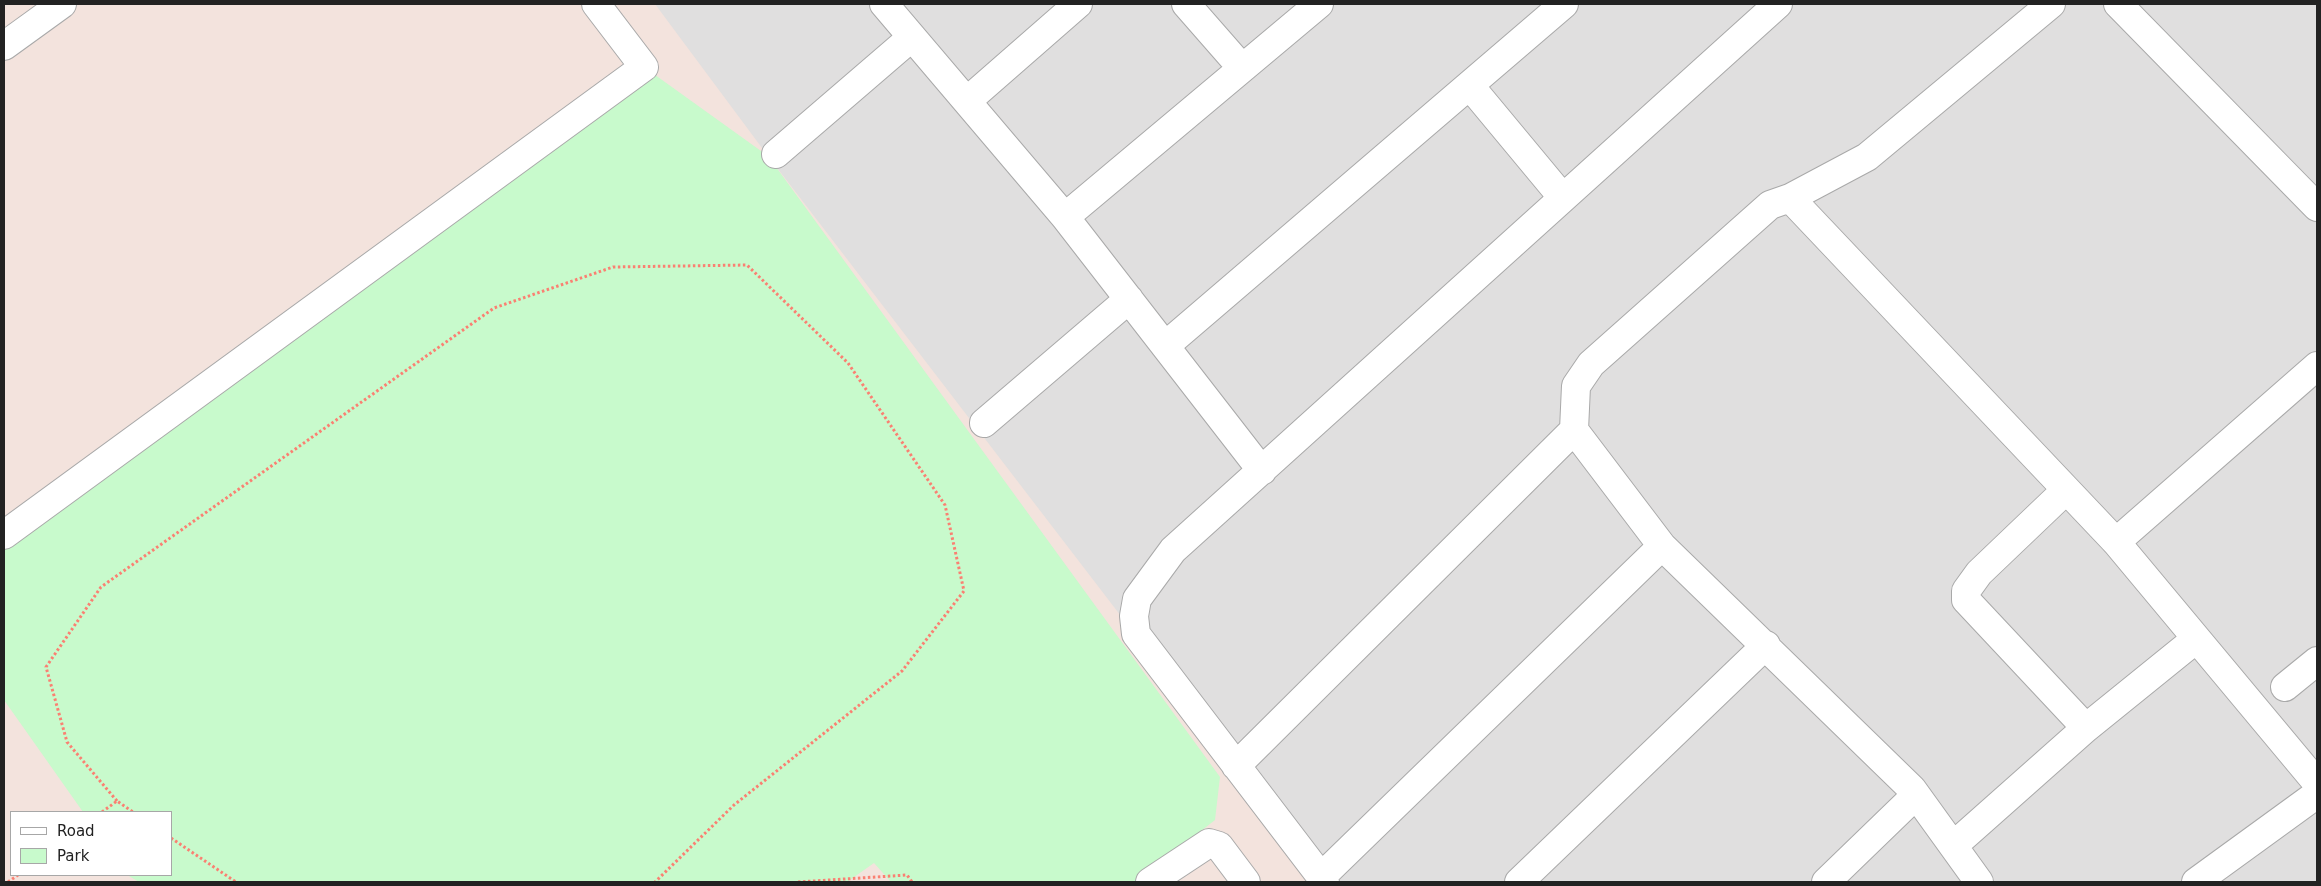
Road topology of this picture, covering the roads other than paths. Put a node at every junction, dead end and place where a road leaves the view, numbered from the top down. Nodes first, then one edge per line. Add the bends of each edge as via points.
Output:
1 (62, 4) edge
2 (596, 4) edge
3 (884, 4) edge
4 (1078, 4) edge
5 (1186, 4) edge
6 (1319, 4) edge
7 (1564, 4) edge
8 (1778, 4) edge
9 (2051, 4) edge
10 (2118, 4) edge
11 (912, 37) junction
12 (4, 46) edge
13 (1242, 68) junction
14 (1470, 86) junction
15 (967, 101) junction
16 (776, 154) dead end
17 (1564, 198) junction
18 (1790, 198) junction
19 (2317, 207) edge
20 (1065, 217) junction
21 (1129, 299) junction
22 (1165, 346) junction
23 (2317, 366) edge
24 (984, 423) dead end
25 (1574, 430) junction
26 (1262, 471) junction
27 (2066, 490) junction
28 (4, 535) edge
29 (2116, 542) junction
30 (1662, 546) junction
31 (2196, 638) junction
32 (1766, 645) junction
33 (2317, 661) edge
34 (2285, 687) dead end
35 (2086, 728) junction
36 (1236, 766) junction
37 (2317, 783) edge
38 (2317, 794) edge
39 (1916, 795) junction
40 (1953, 846) junction
41 (1323, 880) edge
42 (1150, 882) edge
43 (1246, 882) edge
44 (1519, 882) edge
45 (1826, 882) edge
46 (1979, 882) edge
47 (2196, 882) edge

1 - 12 street
2 - 28 street via 644,67
3 - 11 street
4 - 15 street
5 - 13 street
6 - 13 street
7 - 14 street
8 - 17 street
9 - 18 street via 1867,157
10 - 19 street
11 - 15 street
11 - 16 street
13 - 20 street
14 - 17 street
14 - 22 street
15 - 20 street
17 - 26 street
18 - 25 street via 1770,205 1591,364 1576,386
18 - 27 street
20 - 21 street
21 - 22 street
21 - 24 street
22 - 26 street
23 - 29 street
25 - 30 street
25 - 36 street
26 - 36 street via 1173,550 1137,599 1134,616 1136,634
27 - 29 street
27 - 35 street via 1979,573 1966,591 1966,600
29 - 31 street
30 - 32 street
30 - 41 street
31 - 35 street
31 - 37 street
32 - 39 street
32 - 44 street
33 - 34 street
35 - 40 street
36 - 41 street
38 - 47 street
39 - 40 street
39 - 45 street
40 - 46 street
42 - 43 street via 1209,843 1219,846

